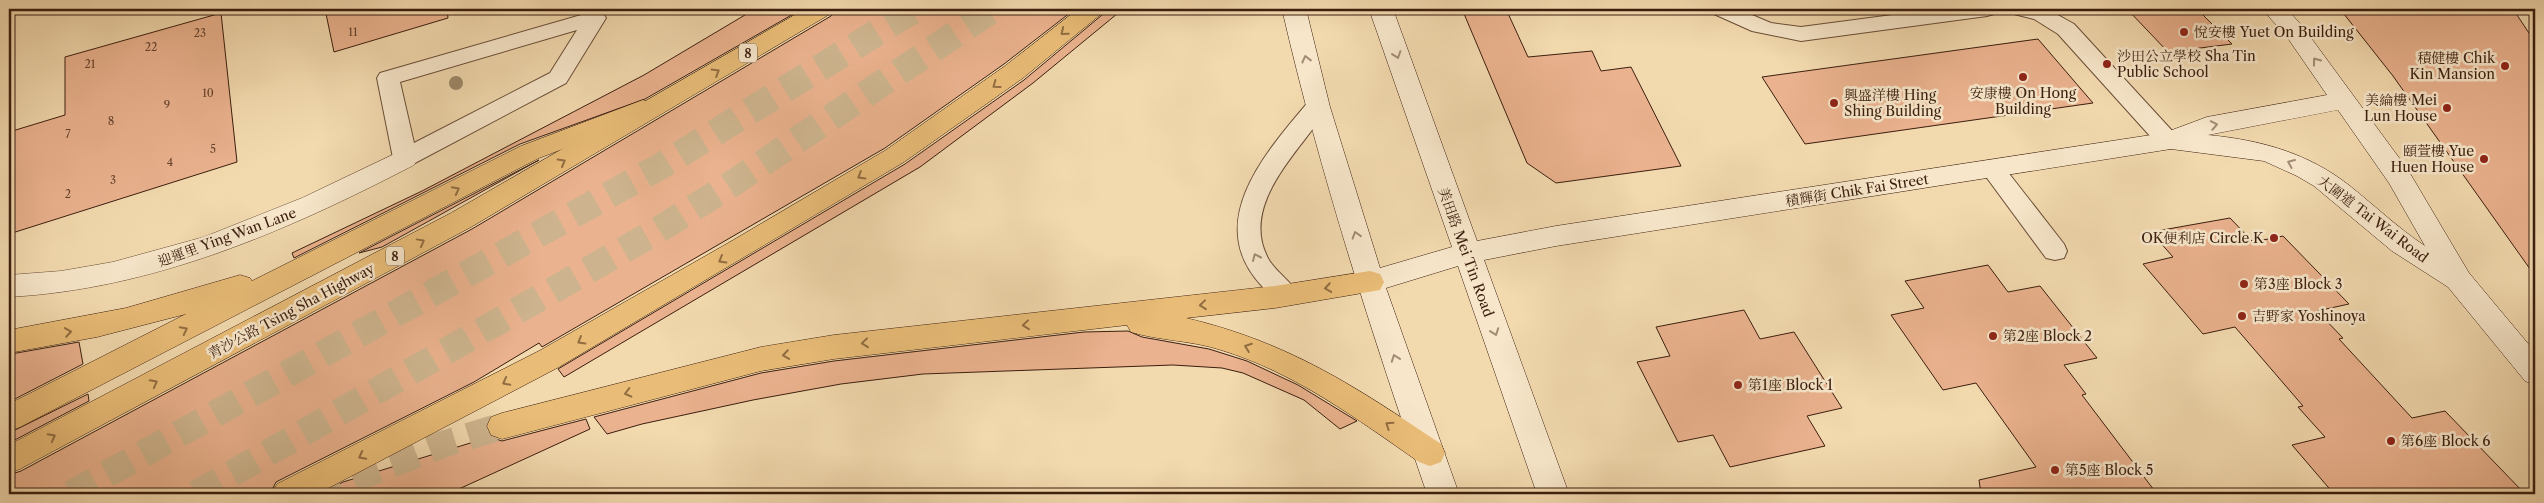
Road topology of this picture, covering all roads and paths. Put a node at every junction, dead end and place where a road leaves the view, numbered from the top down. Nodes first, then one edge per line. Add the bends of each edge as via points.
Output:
1 (822, 9) edge
2 (1093, 9) edge
3 (1294, 9) edge
4 (1381, 9) edge
5 (1721, 9) edge
6 (1987, 9) edge
7 (2021, 9) edge
8 (2274, 9) edge
9 (674, 97) junction
10 (2345, 100) junction
11 (1317, 107) junction
12 (2168, 141) junction
13 (405, 158) junction
14 (1992, 168) junction
15 (2055, 251) dead end
16 (336, 252) junction
17 (1467, 253) junction
18 (2459, 280) junction
19 (1370, 282) junction
20 (9, 286) edge
21 (1286, 295) junction
22 (1075, 319) junction
23 (9, 341) edge
24 (2535, 373) edge
25 (9, 418) edge
26 (502, 426) tunnel mouth
27 (1430, 453) junction
28 (9, 460) edge
29 (288, 494) edge
30 (1443, 494) edge
31 (1553, 494) edge

9 -> 1 main road, 青沙公路 Tsing Sha Highway / 8
2 -> 29 main road via 1035,56 895,156 550,359
11 -> 3 street
4 -> 17 street, 美田路 Mei Tin Road
5 - 6 lane via 1748,24 1774,32 1802,34
7 - 12 lane via 2041,14 2066,28
10 -> 8 street, 大圍道 Tai Wai Road
16 -> 9 main road, 青沙公路 Tsing Sha Highway / 8 via 530,152
28 -> 9 main road, 青沙公路 Tsing Sha Highway / 8 via 366,272
12 -> 10 street, 積輝街 Chik Fai Street via 2207,126
10 - 18 street, 大圍道 Tai Wai Road via 2399,177
19 -> 11 street
21 -> 11 lane via 1258,264 1248,229 1251,207 1286,143
12 - 14 street, 積輝街 Chik Fai Street
18 -> 12 street, 大圍道 Tai Wai Road via 2403,244 2335,188 2306,170 2269,154 2224,145
13 - 13 lane via 388,78 595,18 558,78
13 - 20 street, 迎運里 Ying Wan Lane via 304,209 188,254 75,279
14 - 15 lane
14 - 17 street, 積輝街 Chik Fai Street via 1591,230
23 -> 16 main road via 106,324 206,297
25 -> 16 main road, 青沙公路 Tsing Sha Highway
17 - 19 street, 積輝街 Chik Fai Street
17 -> 31 street, 美田路 Mei Tin Road
18 - 24 street, 大圍道 Tai Wai Road
19 -> 21 main road
27 -> 19 street
21 -> 22 main road
22 -> 26 main road via 834,347 761,359
27 -> 22 main road via 1333,387 1270,355 1216,335 1171,326
27 - 30 street

